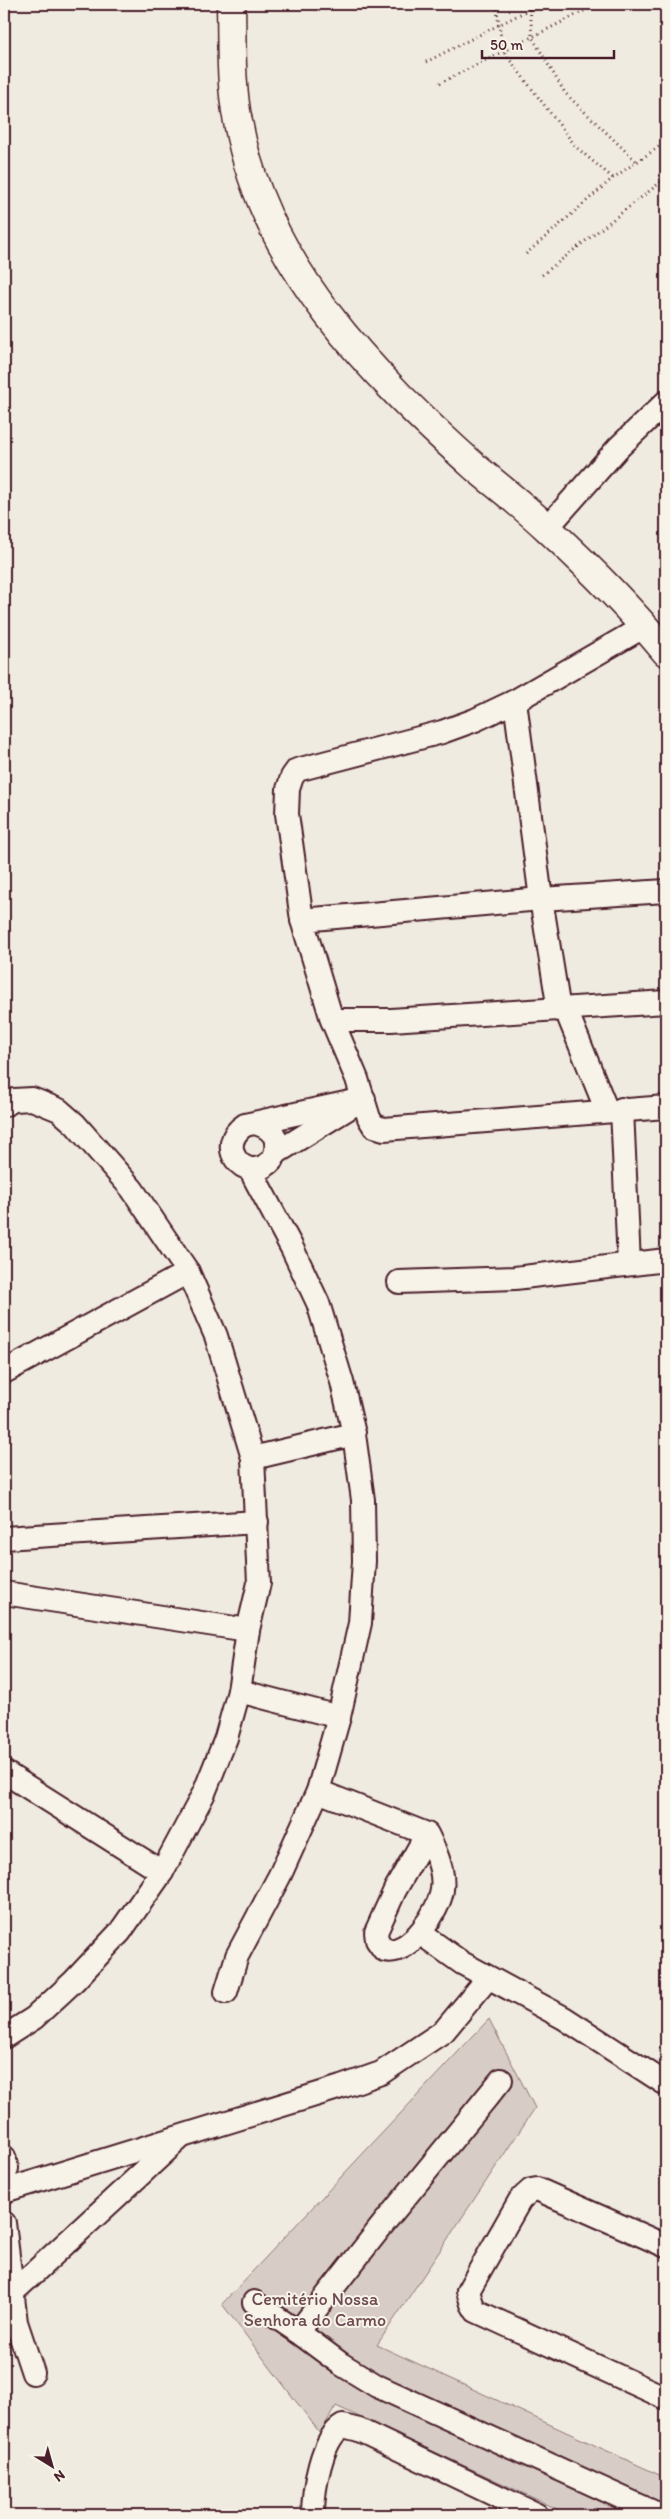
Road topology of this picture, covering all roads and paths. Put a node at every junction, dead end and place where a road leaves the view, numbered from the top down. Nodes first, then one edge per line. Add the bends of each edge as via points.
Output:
1 (231, 4) edge
2 (496, 4) edge
3 (530, 4) edge
4 (540, 4) edge
5 (598, 4) edge
6 (530, 9) junction
7 (498, 25) junction
8 (532, 37) junction
9 (503, 51) junction
10 (426, 62) dead end
11 (440, 83) dead end
12 (666, 142) edge
13 (636, 162) junction
14 (613, 178) junction
15 (666, 178) edge
16 (526, 254) dead end
17 (542, 275) dead end
18 (666, 402) edge
19 (554, 534) junction
20 (641, 622) junction
21 (666, 652) edge
22 (515, 701) junction
23 (666, 891) edge
24 (541, 899) junction
25 (302, 920) junction
26 (666, 1002) edge
27 (562, 1010) junction
28 (332, 1020) junction
29 (364, 1099) junction
30 (4, 1105) edge
31 (666, 1107) edge
32 (615, 1110) junction
33 (258, 1124) junction
34 (276, 1153) junction
35 (253, 1169) junction
36 (666, 1260) edge
37 (630, 1264) junction
38 (188, 1272) junction
39 (399, 1282) dead end
40 (4, 1372) edge
41 (354, 1434) junction
42 (253, 1458) junction
43 (257, 1522) junction
44 (4, 1538) edge
45 (4, 1593) edge
46 (248, 1630) junction
47 (239, 1691) junction
48 (339, 1717) junction
49 (4, 1772) edge
50 (318, 1791) junction
51 (427, 1834) junction
52 (162, 1872) junction
53 (420, 1933) junction
54 (488, 1978) junction
55 (226, 1992) dead end
56 (4, 2037) edge
57 (501, 2080) dead end
58 (666, 2084) edge
59 (184, 2135) junction
60 (4, 2157) edge
61 (4, 2178) edge
62 (4, 2191) edge
63 (4, 2223) edge
64 (666, 2246) edge
65 (14, 2292) junction
66 (254, 2302) dead end
67 (298, 2332) junction
68 (32, 2373) dead end
69 (666, 2398) edge
70 (313, 2515) edge
71 (538, 2515) edge
72 (660, 2515) edge

1 - 19 main road via 237,121 260,198 290,260 312,296 380,375 475,467
2 - 7 path
3 - 6 path
4 - 6 path
5 - 8 path
6 - 7 path
6 - 8 path
7 - 9 path
7 - 10 path
8 - 9 path
8 - 13 path via 565,93
9 - 11 path
9 - 14 path via 577,148
12 - 13 path
13 - 14 path
14 - 16 path
15 - 17 path
18 - 19 street via 618,448
19 - 20 main road
20 - 21 main road
20 - 22 street
22 - 24 street
22 - 25 street via 442,732 297,770 288,789 287,814
23 - 24 street
24 - 25 street
24 - 27 street
25 - 28 street
26 - 27 street
27 - 28 street via 391,1020
27 - 32 street
28 - 29 street
29 - 32 street via 374,1126 384,1130
29 - 33 street
29 - 34 street
30 - 38 street via 14,1100 32,1099 59,1110 70,1119 132,1189
31 - 32 street
32 - 37 street
33 - 34 street via 273,1135
33 - 35 street via 240,1129 232,1144 237,1161
34 - 35 street via 267,1165
35 - 41 street via 254,1177 318,1303
36 - 37 street
37 - 39 street via 515,1278
38 - 40 street
38 - 42 street via 216,1336
41 - 42 street
41 - 48 street via 364,1500 364,1561 360,1623
42 - 43 street
43 - 44 street
43 - 46 street via 259,1583
45 - 46 street
46 - 47 street
47 - 48 street
47 - 52 street via 226,1738 204,1793
48 - 50 street
49 - 52 street
50 - 51 street
50 - 55 street via 280,1875 237,1956
51 - 53 street via 440,1867 442,1888 436,1909
51 - 53 street via 395,1890 376,1932 381,1947 388,1951 402,1947
52 - 56 street via 120,1932 74,1981 34,2018
53 - 54 street
54 - 58 street via 564,2018
54 - 59 street via 444,2031 381,2073
57 - 67 street
59 - 62 street
59 - 65 street
60 - 61 street via 7,2168
63 - 65 street
64 - 69 street via 541,2189 531,2190 520,2200 468,2291 476,2311
65 - 68 street via 16,2322
66 - 67 street
67 - 72 street via 377,2386
70 - 71 street via 326,2445 336,2430 343,2426 359,2430

